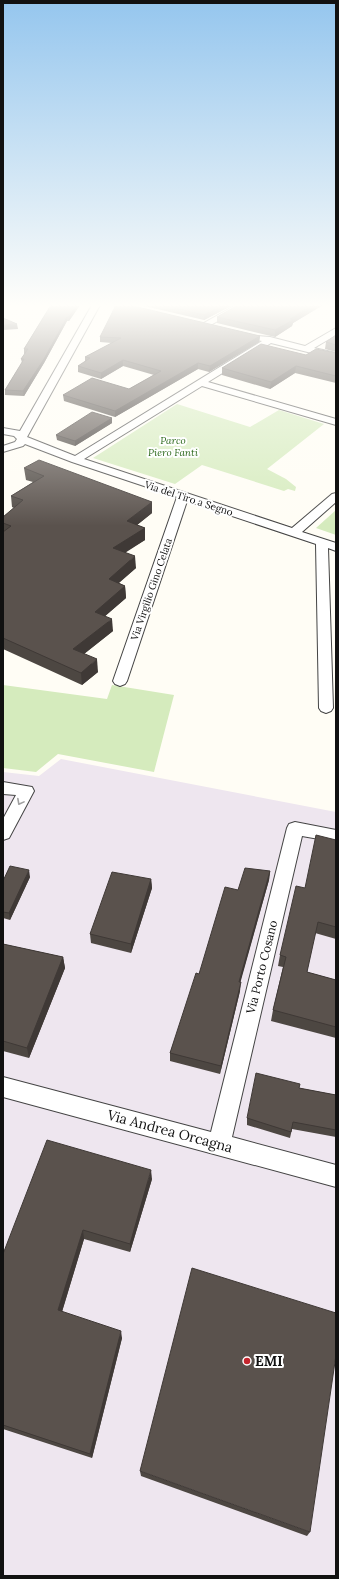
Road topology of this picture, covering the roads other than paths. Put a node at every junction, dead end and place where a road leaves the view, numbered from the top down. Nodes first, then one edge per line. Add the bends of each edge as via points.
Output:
1 (55, 379) edge
2 (206, 379) edge
3 (201, 382) junction
4 (36, 414) junction
5 (336, 422) edge
6 (5, 431) edge
7 (23, 438) junction
8 (43, 448) junction
9 (7, 450) edge
10 (76, 460) junction
11 (183, 496) junction
12 (336, 496) edge
13 (294, 533) junction
14 (322, 542) junction
15 (336, 547) edge
16 (120, 681) dead end
17 (326, 708) dead end
18 (3, 788) edge
19 (3, 834) edge
20 (336, 836) edge
21 (3, 1087) edge
22 (219, 1145) junction
23 (336, 1176) edge

1 - 4 street
2 - 3 street
3 - 5 street
3 - 10 street
4 - 6 street
4 - 7 street
6 - 7 street, Via del Tiro a Segno via 17,433
7 - 8 street, Via del Tiro a Segno
7 - 9 street via 22,442
8 - 9 street, Via del Tiro a Segno
8 - 10 street, Via del Tiro a Segno
10 - 11 street, Via del Tiro a Segno
11 - 13 street, Via del Tiro a Segno
11 - 16 street, Via Virgilio Gino Celata
12 - 13 street
13 - 14 street, Via del Tiro a Segno
14 - 15 street, Via del Tiro a Segno
14 - 17 street
18 -> 19 street via 26,790
20 - 22 street, Via Porto Cosano via 295,828
21 - 22 street, Via Andrea Orcagna
22 - 23 street, Via Andrea Orcagna

